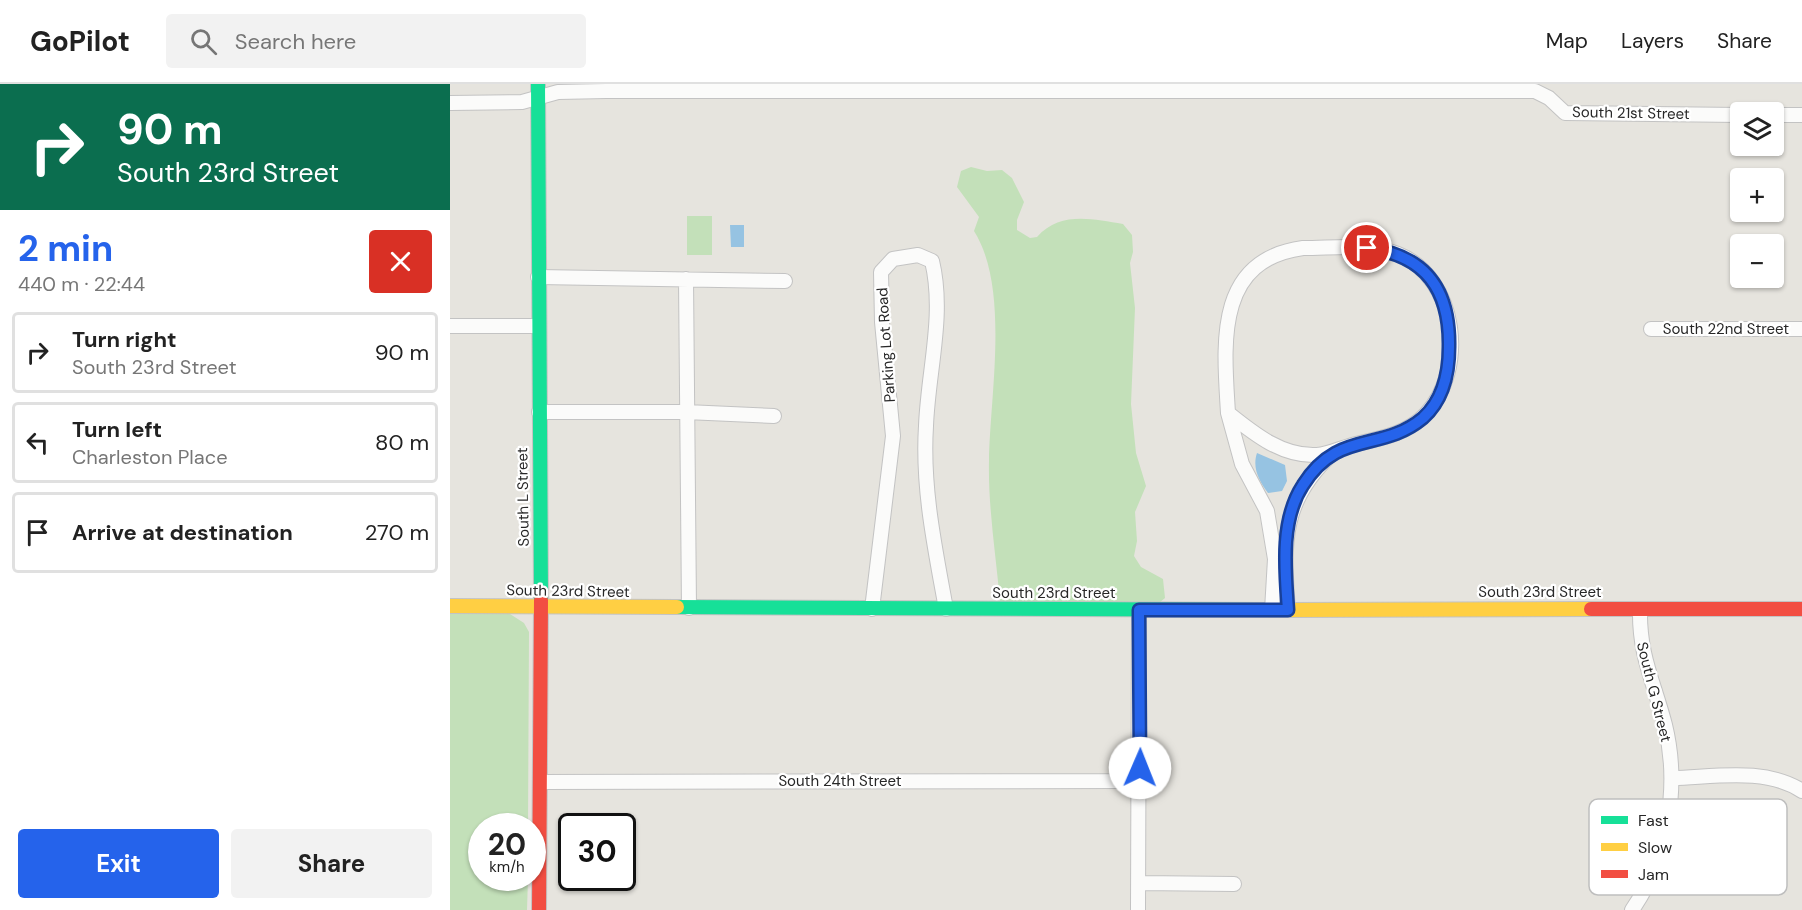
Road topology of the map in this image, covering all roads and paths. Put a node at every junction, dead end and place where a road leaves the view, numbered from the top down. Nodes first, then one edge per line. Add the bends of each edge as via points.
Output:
1 (909, 87) edge
2 (538, 90) edge
3 (450, 104) edge
4 (1730, 114) edge
5 (1784, 115) edge
6 (1802, 115) edge
7 (538, 276) junction
8 (686, 279) junction
9 (785, 281) dead end
10 (450, 326) edge
11 (538, 326) junction
12 (1650, 329) dead end
13 (1802, 329) edge
14 (539, 412) junction
15 (686, 412) junction
16 (1228, 413) junction
17 (774, 416) dead end
18 (1335, 451) junction
19 (450, 606) edge
20 (541, 606) junction
21 (689, 608) junction
22 (872, 609) junction
23 (946, 609) junction
24 (1640, 609) junction
25 (1802, 609) edge
26 (1139, 610) junction
27 (1272, 610) junction
28 (1288, 610) junction
29 (1139, 777) junction
30 (1673, 778) junction
31 (540, 782) junction
32 (1802, 791) edge
33 (1669, 799) edge
34 (1139, 883) junction
35 (1234, 884) dead end
36 (1640, 895) edge
37 (539, 910) edge
38 (1138, 910) edge
39 (1632, 910) edge

1 - 2 street, South 21st Street
1 - 4 street, South 21st Street via 1535,91 1565,113
2 - 3 street, South 21st Street via 522,102
2 - 7 street, South L Street
5 - 6 street
7 - 8 street
7 - 11 street, South L Street
8 - 9 street
8 - 15 street
10 - 11 street
11 - 14 street, South L Street
12 - 13 street, South 22nd Street
14 - 15 street
14 - 20 street, South L Street
15 - 17 street
15 - 21 street
16 - 18 street via 1279,447 1297,454
16 - 18 street via 1228,314 1241,283 1251,271 1279,253 1303,248 1367,248 1400,255 1425,272 1447,309 1449,358 1443,388 1436,403 1412,426 1391,436
16 - 27 street via 1242,464 1267,512 1275,559
18 - 28 street via 1316,468 1293,504 1288,524
19 - 20 street, South 23rd Street
20 - 21 street, South 23rd Street
20 - 31 street, South L Street
21 - 22 street, South 23rd Street
22 - 23 street, South 23rd Street
22 - 23 street, Parking Lot Road via 893,436 881,272 893,259 918,255 932,261 936,277 937,323 926,426 927,504
23 - 26 street, South 23rd Street
24 - 25 street, South 23rd Street
24 - 28 street, South 23rd Street
24 - 30 street, South G Street via 1642,653 1665,727
26 - 27 street, South 23rd Street
26 - 29 street
27 - 28 street, South 23rd Street
29 - 31 street, South 24th Street via 1122,781
29 - 34 street
30 - 32 street via 1759,776 1785,781
30 - 33 street, South G Street
31 - 37 street, South L Street
34 - 35 street
34 - 38 street
36 - 39 street, South G Street

